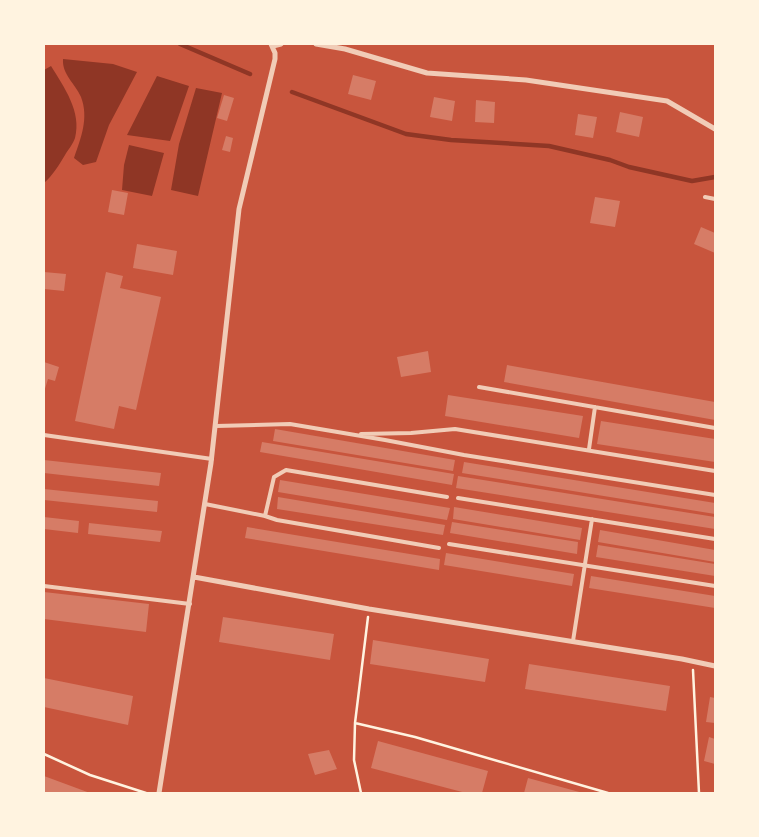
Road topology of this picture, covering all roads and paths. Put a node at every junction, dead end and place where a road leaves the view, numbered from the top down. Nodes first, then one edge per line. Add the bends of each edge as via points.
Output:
1 (281, 44) edge
2 (316, 44) edge
3 (272, 45) edge
4 (715, 129) edge
5 (704, 197) dead end
6 (715, 199) edge
7 (479, 387) dead end
8 (595, 407) junction
9 (216, 426) junction
10 (715, 428) edge
11 (349, 434) junction
12 (44, 435) edge
13 (589, 450) junction
14 (212, 459) junction
15 (715, 471) edge
16 (715, 495) edge
17 (447, 497) dead end
18 (458, 498) dead end
19 (205, 504) junction
20 (265, 516) junction
21 (592, 519) junction
22 (715, 539) edge
23 (449, 544) dead end
24 (439, 548) dead end
25 (585, 566) junction
26 (194, 577) junction
27 (44, 586) edge
28 (715, 586) edge
29 (190, 604) junction
30 (369, 608) junction
31 (573, 641) junction
32 (694, 661) junction
33 (715, 666) edge
34 (355, 723) junction
35 (44, 754) edge
36 (146, 793) edge
37 (159, 793) edge
38 (361, 793) edge
39 (608, 793) edge
40 (699, 793) edge

1 - 3 street
2 - 4 street via 346,49 428,73 526,80 667,101
3 - 9 street via 275,59 239,209
5 - 6 lane
7 - 8 lane
8 - 10 lane
8 - 13 lane
9 - 11 lane via 290,424
9 - 14 street
11 - 13 lane via 455,429
11 - 16 lane
12 - 14 lane
13 - 15 lane
14 - 19 street
17 - 20 lane via 286,470 274,477
18 - 21 lane
19 - 20 lane
19 - 26 street
20 - 24 lane
21 - 22 lane
21 - 25 lane
23 - 25 lane
25 - 28 lane
25 - 31 lane
26 - 29 street
26 - 30 street
27 - 29 lane
29 - 37 street
30 - 31 street
30 - 34 path
31 - 32 street
32 - 33 street
32 - 40 path via 692,680
34 - 38 path via 354,760
34 - 39 path via 415,737
35 - 36 path via 90,775

